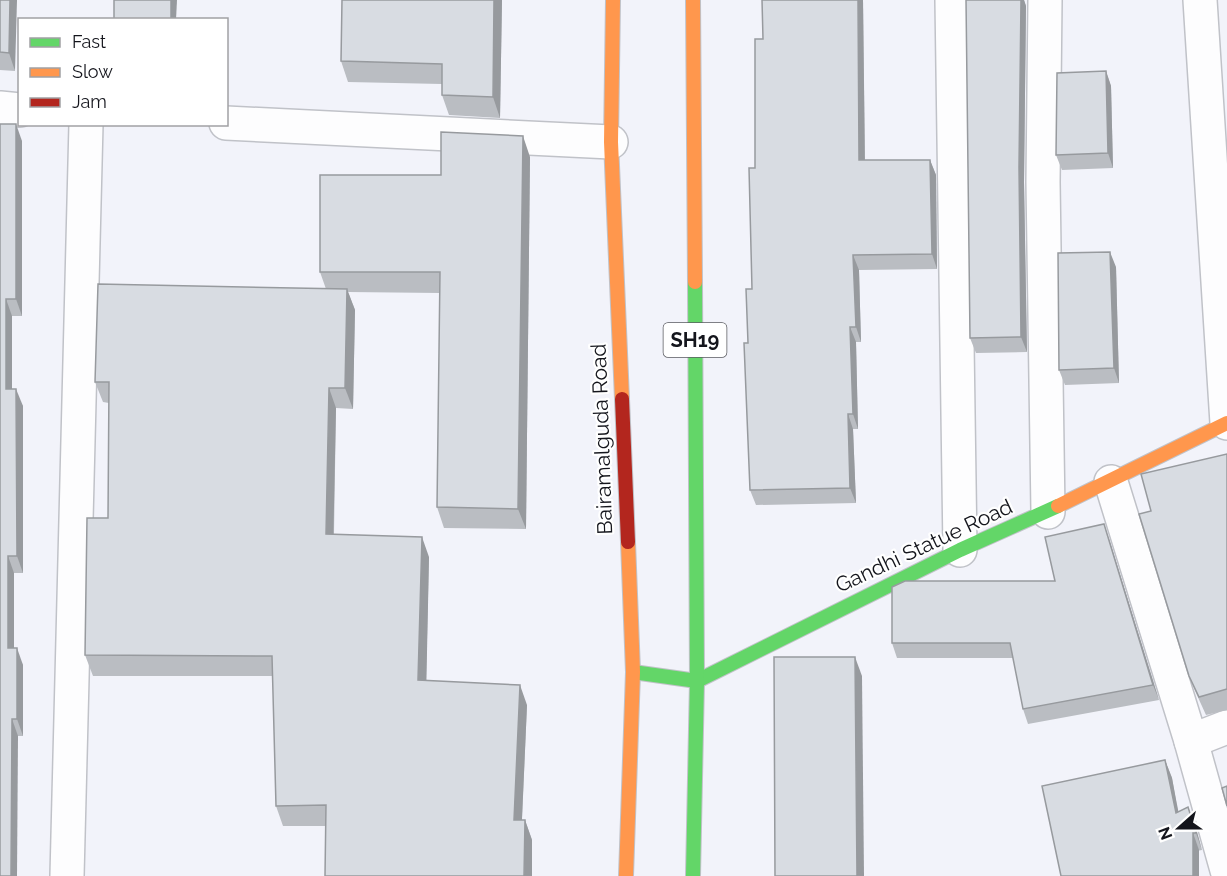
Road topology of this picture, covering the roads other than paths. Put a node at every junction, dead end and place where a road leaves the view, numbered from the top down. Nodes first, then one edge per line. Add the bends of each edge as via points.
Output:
1 (614, 0) edge
2 (693, 0) edge
3 (952, 0) edge
4 (1045, 0) edge
5 (1200, 0) edge
6 (0, 108) edge
7 (18, 110) edge
8 (228, 123) edge
9 (86, 126) edge
10 (611, 142) junction
11 (1227, 423) edge
12 (1111, 482) junction
13 (1048, 512) junction
14 (960, 550) junction
15 (633, 672) junction
16 (697, 681) junction
17 (1227, 727) edge
18 (1191, 741) junction
19 (1227, 870) edge
20 (67, 876) edge
21 (626, 876) edge
22 (693, 876) edge

1 - 10 main road, Bairamalguda Road
2 - 16 main road, SH19
3 - 14 street
4 - 13 street via 1043,182
5 - 11 street
6 - 7 street
8 - 10 street
9 - 20 street
10 - 15 main road, Bairamalguda Road
11 - 12 main road, Gandhi Statue Road
12 - 13 main road, Gandhi Statue Road
12 - 18 street
13 - 14 main road, Gandhi Statue Road
14 - 16 main road, Gandhi Statue Road
15 - 16 main road
15 - 21 main road, Bairamalguda Road
16 - 22 main road, SH19
17 - 18 street
18 - 19 street

